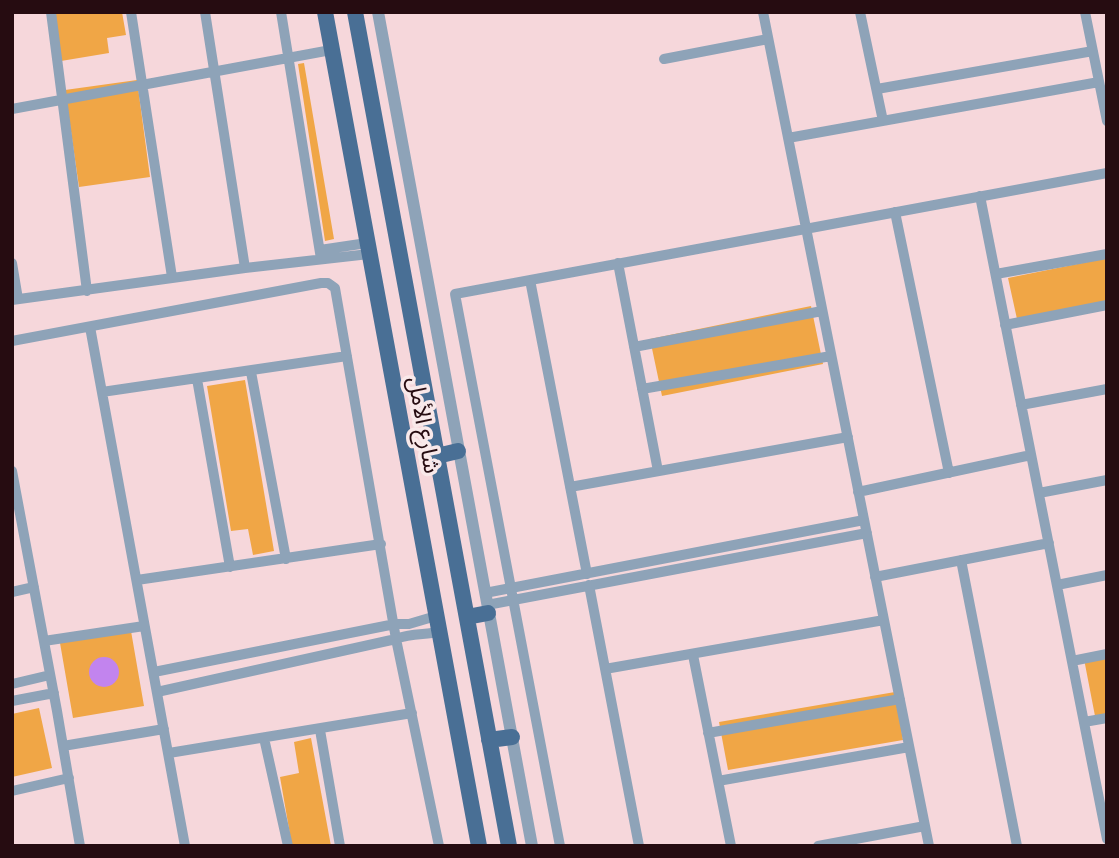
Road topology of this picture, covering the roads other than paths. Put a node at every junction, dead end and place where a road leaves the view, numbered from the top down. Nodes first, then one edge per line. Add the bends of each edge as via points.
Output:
1 (51, 12) edge
2 (131, 12) edge
3 (205, 12) edge
4 (281, 12) edge
5 (325, 12) edge
6 (355, 12) edge
7 (378, 12) edge
8 (763, 12) edge
9 (1085, 12) edge
10 (862, 13) edge
11 (768, 39) junction
12 (331, 50) junction
13 (1093, 51) junction
14 (288, 58) junction
15 (664, 60) dead end
16 (213, 72) junction
17 (1099, 82) junction
18 (142, 85) junction
19 (877, 89) junction
20 (62, 100) junction
21 (12, 109) edge
22 (883, 121) junction
23 (1107, 121) edge
24 (788, 138) junction
25 (1107, 173) edge
26 (980, 197) junction
27 (895, 212) junction
28 (806, 229) junction
29 (368, 248) junction
30 (321, 254) junction
31 (1107, 254) edge
32 (12, 263) edge
33 (618, 264) junction
34 (244, 268) junction
35 (996, 274) junction
36 (172, 277) junction
37 (530, 280) junction
38 (87, 291) junction
39 (15, 300) edge
40 (1107, 305) edge
41 (822, 311) junction
42 (1005, 325) junction
43 (90, 327) junction
44 (12, 341) edge
45 (634, 347) junction
46 (347, 356) junction
47 (831, 356) junction
48 (251, 372) junction
49 (422, 377) junction
50 (197, 380) junction
51 (393, 381) junction
52 (642, 389) junction
53 (1107, 389) edge
54 (102, 392) junction
55 (1021, 405) junction
56 (848, 437) junction
57 (458, 451) junction
58 (1031, 455) junction
59 (437, 456) junction
60 (12, 471) edge
61 (658, 471) junction
62 (949, 472) junction
63 (1107, 480) edge
64 (570, 487) junction
65 (858, 492) junction
66 (1039, 493) junction
67 (16, 510) edge
68 (864, 520) junction
69 (867, 533) junction
70 (1048, 543) junction
71 (381, 544) junction
72 (286, 559) junction
73 (961, 560) junction
74 (230, 567) junction
75 (1107, 575) edge
76 (875, 577) junction
77 (137, 580) junction
78 (588, 580) junction
79 (1057, 585) junction
80 (34, 587) junction
81 (511, 589) junction
82 (12, 592) edge
83 (513, 600) junction
84 (487, 604) junction
85 (467, 617) junction
86 (884, 620) junction
87 (395, 624) junction
88 (144, 626) junction
89 (430, 626) junction
90 (397, 639) junction
91 (44, 641) junction
92 (1107, 654) edge
93 (693, 655) junction
94 (1072, 660) junction
95 (605, 669) junction
96 (154, 672) junction
97 (50, 676) junction
98 (12, 684) edge
99 (157, 692) junction
100 (54, 693) junction
101 (900, 699) junction
102 (12, 701) edge
103 (412, 713) junction
104 (1107, 718) edge
105 (1084, 722) junction
106 (164, 729) junction
107 (320, 730) junction
108 (709, 733) junction
109 (512, 737) junction
110 (264, 738) junction
111 (489, 740) junction
112 (64, 746) junction
113 (909, 747) junction
114 (169, 753) junction
115 (69, 778) junction
116 (718, 780) junction
117 (1102, 790) edge
118 (12, 791) edge
119 (925, 825) junction
120 (1107, 839) edge
121 (80, 846) edge
122 (185, 846) edge
123 (288, 846) edge
124 (340, 846) edge
125 (439, 846) edge
126 (479, 846) edge
127 (509, 846) edge
128 (532, 846) edge
129 (560, 846) edge
130 (639, 846) edge
131 (731, 846) edge
132 (818, 846) edge
133 (929, 846) edge
134 (1017, 846) edge

1 - 20 street
2 - 18 street
3 - 16 street
4 - 14 street
5 - 12 main road, شارع الأمل
6 - 49 main road, شارع الأمل
7 - 57 street
8 - 11 street
9 - 13 street
10 - 19 street
11 - 15 street
11 - 24 street
12 - 14 street
12 - 29 main road, شارع الأمل
13 - 17 street
13 - 19 street
14 - 16 street
14 - 30 street
16 - 18 street
16 - 34 street
17 - 22 street
17 - 23 street
18 - 20 street
18 - 36 street
19 - 22 street
20 - 21 street
20 - 38 street
22 - 24 street
24 - 28 street
25 - 26 street
26 - 27 street
26 - 35 street
27 - 28 street
27 - 62 street
28 - 33 street
28 - 41 street
29 - 30 street
29 - 51 main road, شارع الأمل
30 - 34 street
31 - 35 street
32 - 39 street
33 - 37 street
33 - 45 street
34 - 36 street
35 - 42 street
36 - 38 street
37 - 64 street
37 - 81 street via 455,294
38 - 39 street
40 - 42 street
41 - 45 street
41 - 47 street
42 - 55 street
43 - 44 street
43 - 46 street via 327,283 337,292
43 - 54 street
45 - 52 street
46 - 48 street
46 - 71 street
47 - 52 street
47 - 56 street
48 - 50 street
48 - 72 street
49 - 51 main road
49 - 59 main road, شارع الأمل
50 - 54 street
50 - 74 street
51 - 89 main road, شارع الأمل
52 - 61 street
53 - 55 street
54 - 77 street
55 - 58 street
56 - 61 street
56 - 65 street
57 - 59 main road
57 - 84 street
58 - 62 street
58 - 66 street
59 - 85 main road, شارع الأمل
60 - 67 street
61 - 64 street
62 - 65 street
63 - 66 street
64 - 78 street
65 - 68 street
66 - 70 street
67 - 80 street
68 - 69 street
68 - 78 street
69 - 76 street
69 - 78 street
70 - 73 street
70 - 79 street
71 - 72 street
71 - 87 street
72 - 74 street
73 - 76 street
73 - 134 street
74 - 77 street
75 - 79 street
76 - 86 street
77 - 88 street
78 - 81 street
78 - 83 street
78 - 95 street
79 - 94 street
80 - 82 street
80 - 91 street
81 - 83 street
81 - 84 street
83 - 84 street
83 - 129 street
84 - 85 main road
84 - 109 street
85 - 111 main road, شارع الأمل
86 - 93 street
86 - 101 street
87 - 89 street
87 - 90 street
87 - 96 street
88 - 91 street
88 - 96 street
89 - 90 street
89 - 126 main road, شارع الأمل
90 - 99 street
90 - 103 street
91 - 97 street
92 - 94 street
93 - 95 street
93 - 108 street
94 - 105 street
95 - 130 street
96 - 99 street
97 - 98 street
97 - 100 street
99 - 106 street
100 - 102 street
100 - 112 street
101 - 108 street
101 - 113 street
103 - 107 street
103 - 125 street
104 - 105 street
105 - 117 street
106 - 112 street
106 - 114 street
107 - 110 street
107 - 124 street
108 - 116 street
109 - 111 main road
109 - 128 street
110 - 114 street
110 - 123 street
111 - 127 main road, شارع الأمل
112 - 115 street
113 - 116 street
113 - 119 street
114 - 122 street
115 - 118 street
115 - 121 street
116 - 131 street
117 - 120 street
119 - 132 street
119 - 133 street

